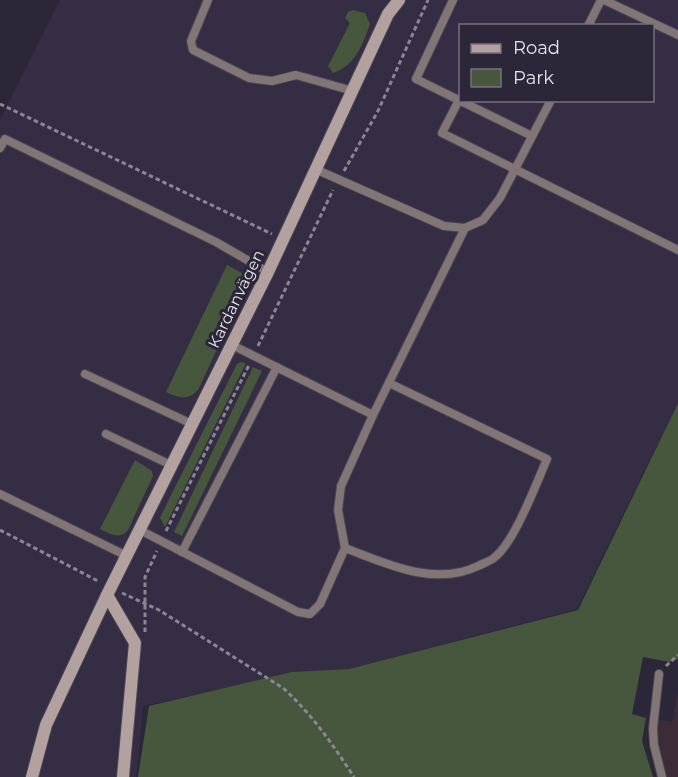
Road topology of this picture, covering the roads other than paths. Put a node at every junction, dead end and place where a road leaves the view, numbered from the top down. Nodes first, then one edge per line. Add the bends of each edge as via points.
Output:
1 (208, 0) edge
2 (390, 0) edge
3 (399, 0) edge
4 (453, 0) edge
5 (602, 0) edge
6 (388, 14) junction
7 (589, 24) edge
8 (653, 24) edge
9 (654, 25) edge
10 (678, 36) edge
11 (353, 91) junction
12 (459, 100) joint
13 (463, 102) edge
14 (550, 102) edge
15 (532, 136) junction
16 (0, 148) edge
17 (315, 169) junction
18 (515, 170) junction
19 (465, 228) junction
20 (678, 250) edge
21 (268, 272) junction
22 (232, 345) junction
23 (277, 367) junction
24 (85, 374) dead end
25 (389, 383) junction
26 (373, 416) junction
27 (192, 424) junction
28 (106, 434) dead end
29 (171, 465) junction
30 (0, 494) edge
31 (140, 530) junction
32 (345, 548) junction
33 (182, 552) junction
34 (127, 556) junction
35 (109, 592) junction
36 (659, 674) dead end
37 (32, 777) edge
38 (123, 777) edge
39 (662, 777) edge

1 - 11 lane via 191,41 193,50 249,78 272,81 296,75
2 - 6 street, Kardanvägen
3 - 6 street, Kardanvägen
4 - 12 lane via 416,79
5 - 7 lane
5 - 8 lane
6 - 11 street, Kardanvägen
9 - 10 lane
11 - 17 street, Kardanvägen
12 - 18 lane via 442,133
13 - 15 lane
14 - 15 lane
15 - 18 lane
16 - 21 lane via 4,139 216,242
17 - 19 lane via 444,226
17 - 21 street, Kardanvägen
18 - 19 lane via 483,220
18 - 20 lane
19 - 25 lane
21 - 22 street, Kardanvägen
22 - 23 lane
22 - 27 street, Kardanvägen
23 - 26 lane
23 - 33 lane
24 - 27 lane
25 - 26 lane
25 - 32 lane via 548,459 511,537 495,557 465,572 432,576
26 - 32 lane via 341,486 338,510
27 - 29 street, Kardanvägen
28 - 29 lane
29 - 31 street, Kardanvägen
30 - 34 lane
31 - 33 lane
31 - 34 street, Kardanvägen
32 - 33 lane via 320,604 310,614 298,612
34 - 35 street, Kardanvägen
35 - 37 street, Kardanvägen via 46,725
35 - 38 street via 135,644
36 - 39 lane via 653,728

